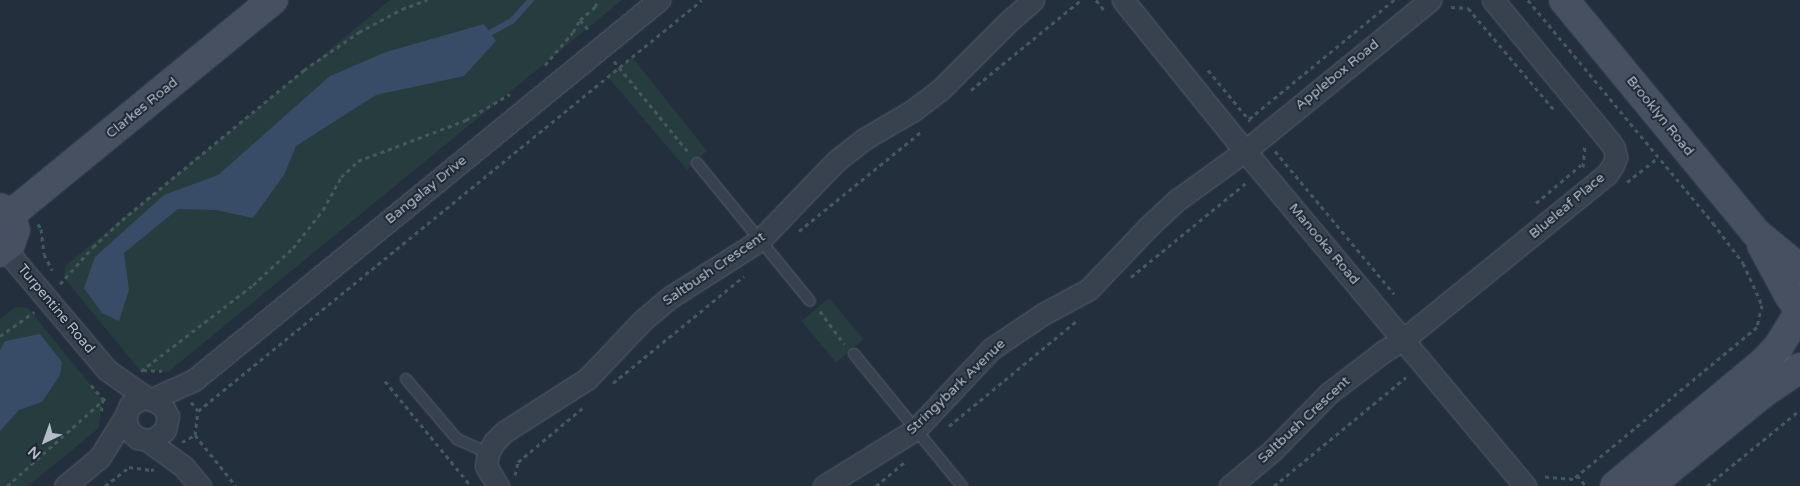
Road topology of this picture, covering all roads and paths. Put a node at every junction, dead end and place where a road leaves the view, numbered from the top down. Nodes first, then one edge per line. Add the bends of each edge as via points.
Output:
1 (274, 0) edge
2 (427, 0) edge
3 (598, 0) edge
4 (659, 0) edge
5 (702, 0) edge
6 (1033, 0) edge
7 (1123, 0) edge
8 (1394, 0) edge
9 (1430, 0) edge
10 (1493, 0) edge
11 (1528, 0) edge
12 (1564, 0) edge
13 (609, 54) dead end
14 (620, 67) junction
15 (1206, 67) dead end
16 (541, 70) dead end
17 (516, 90) dead end
18 (1249, 119) junction
19 (1263, 136) junction
20 (1245, 151) junction
21 (697, 163) joint
22 (1246, 183) dead end
23 (5, 212) edge
24 (1755, 232) junction
25 (760, 240) junction
26 (2, 251) edge
27 (1800, 269) edge
28 (1125, 282) dead end
29 (48, 299) junction
30 (810, 301) joint
31 (1087, 313) dead end
32 (1799, 319) edge
33 (1412, 333) junction
34 (0, 336) edge
35 (854, 354) joint
36 (1800, 368) edge
37 (107, 370) junction
38 (137, 375) dead end
39 (1406, 377) dead end
40 (406, 379) dead end
41 (384, 380) dead end
42 (191, 390) junction
43 (110, 395) dead end
44 (150, 398) junction
45 (1800, 410) edge
46 (198, 411) junction
47 (126, 413) junction
48 (168, 420) junction
49 (194, 435) junction
50 (922, 436) junction
51 (157, 444) junction
52 (488, 453) junction
53 (100, 457) junction
54 (124, 461) dead end
55 (128, 467) junction
56 (1537, 467) dead end
57 (1543, 474) junction
58 (1577, 475) junction
59 (1530, 483) edge
60 (7, 486) edge
61 (64, 486) edge
62 (105, 486) edge
63 (200, 486) edge
64 (236, 486) edge
65 (470, 486) edge
66 (498, 486) edge
67 (824, 486) edge
68 (876, 486) edge
69 (962, 486) edge
70 (1230, 486) edge
71 (1274, 486) edge
72 (1586, 486) edge
73 (1615, 486) edge
74 (1649, 486) edge
75 (1707, 486) edge

1 - 23 street, Clarkes Road
2 - 29 path via 402,9 359,32 304,70 122,220 80,260
3 - 16 path
4 - 42 street, Bangalay Drive
5 - 14 path
6 - 25 street, Saltbush Crescent via 942,89 836,161
7 - 20 street, Manooka Road
8 - 18 path
9 - 19 street, Applebox Road
10 - 33 street, Blueleaf Place via 1610,142 1616,157 1607,174
11 - 58 path via 1713,223 1743,263 1762,305 1757,327
12 - 24 street, Brooklyn Road
13 - 14 path
14 - 21 path
14 - 46 path
15 - 18 path
17 - 38 path via 466,120 358,161 341,177 323,210 293,248 253,285
18 - 19 path
19 - 20 street, Applebox Road
19 - 33 path
20 - 33 street, Manooka Road
20 - 50 street, Stringybark Avenue via 1177,200 1089,289 1043,314 991,349
21 - 25 lane
22 - 28 path
23 - 26 street via 15,230 10,244
24 - 27 street, Brooklyn Road
24 - 32 street, Brooklyn Road
25 - 30 lane
25 - 52 street, Saltbush Crescent via 669,298 586,379 504,432
26 - 29 street, Turpentine Road
29 - 34 path
29 - 37 street, Turpentine Road
30 - 35 path
31 - 50 path
32 - 73 street via 1764,362
33 - 59 street, Manooka Road
33 - 70 street, Saltbush Crescent via 1329,394 1273,450
35 - 50 lane
36 - 74 street
37 - 44 street, Turpentine Road
37 - 47 street, Turpentine Road
39 - 71 path
40 - 52 lane via 457,439
41 - 65 path
42 - 44 street, Bangalay Drive
42 - 46 path
42 - 48 street, Bangalay Drive
43 - 60 path
44 - 47 street via 135,401
44 - 48 street via 162,405
45 - 75 path
46 - 49 path
47 - 51 street via 125,422 131,434
47 - 53 street
48 - 51 street
49 - 51 path
49 - 64 path
50 - 67 street, Stringybark Avenue
50 - 68 path
50 - 69 lane
51 - 53 street
51 - 55 path via 159,465 151,470
51 - 63 street
52 - 66 street via 486,466
53 - 61 street
54 - 55 path
55 - 62 path
56 - 57 path
57 - 58 path via 1572,479
57 - 59 path
58 - 72 path

